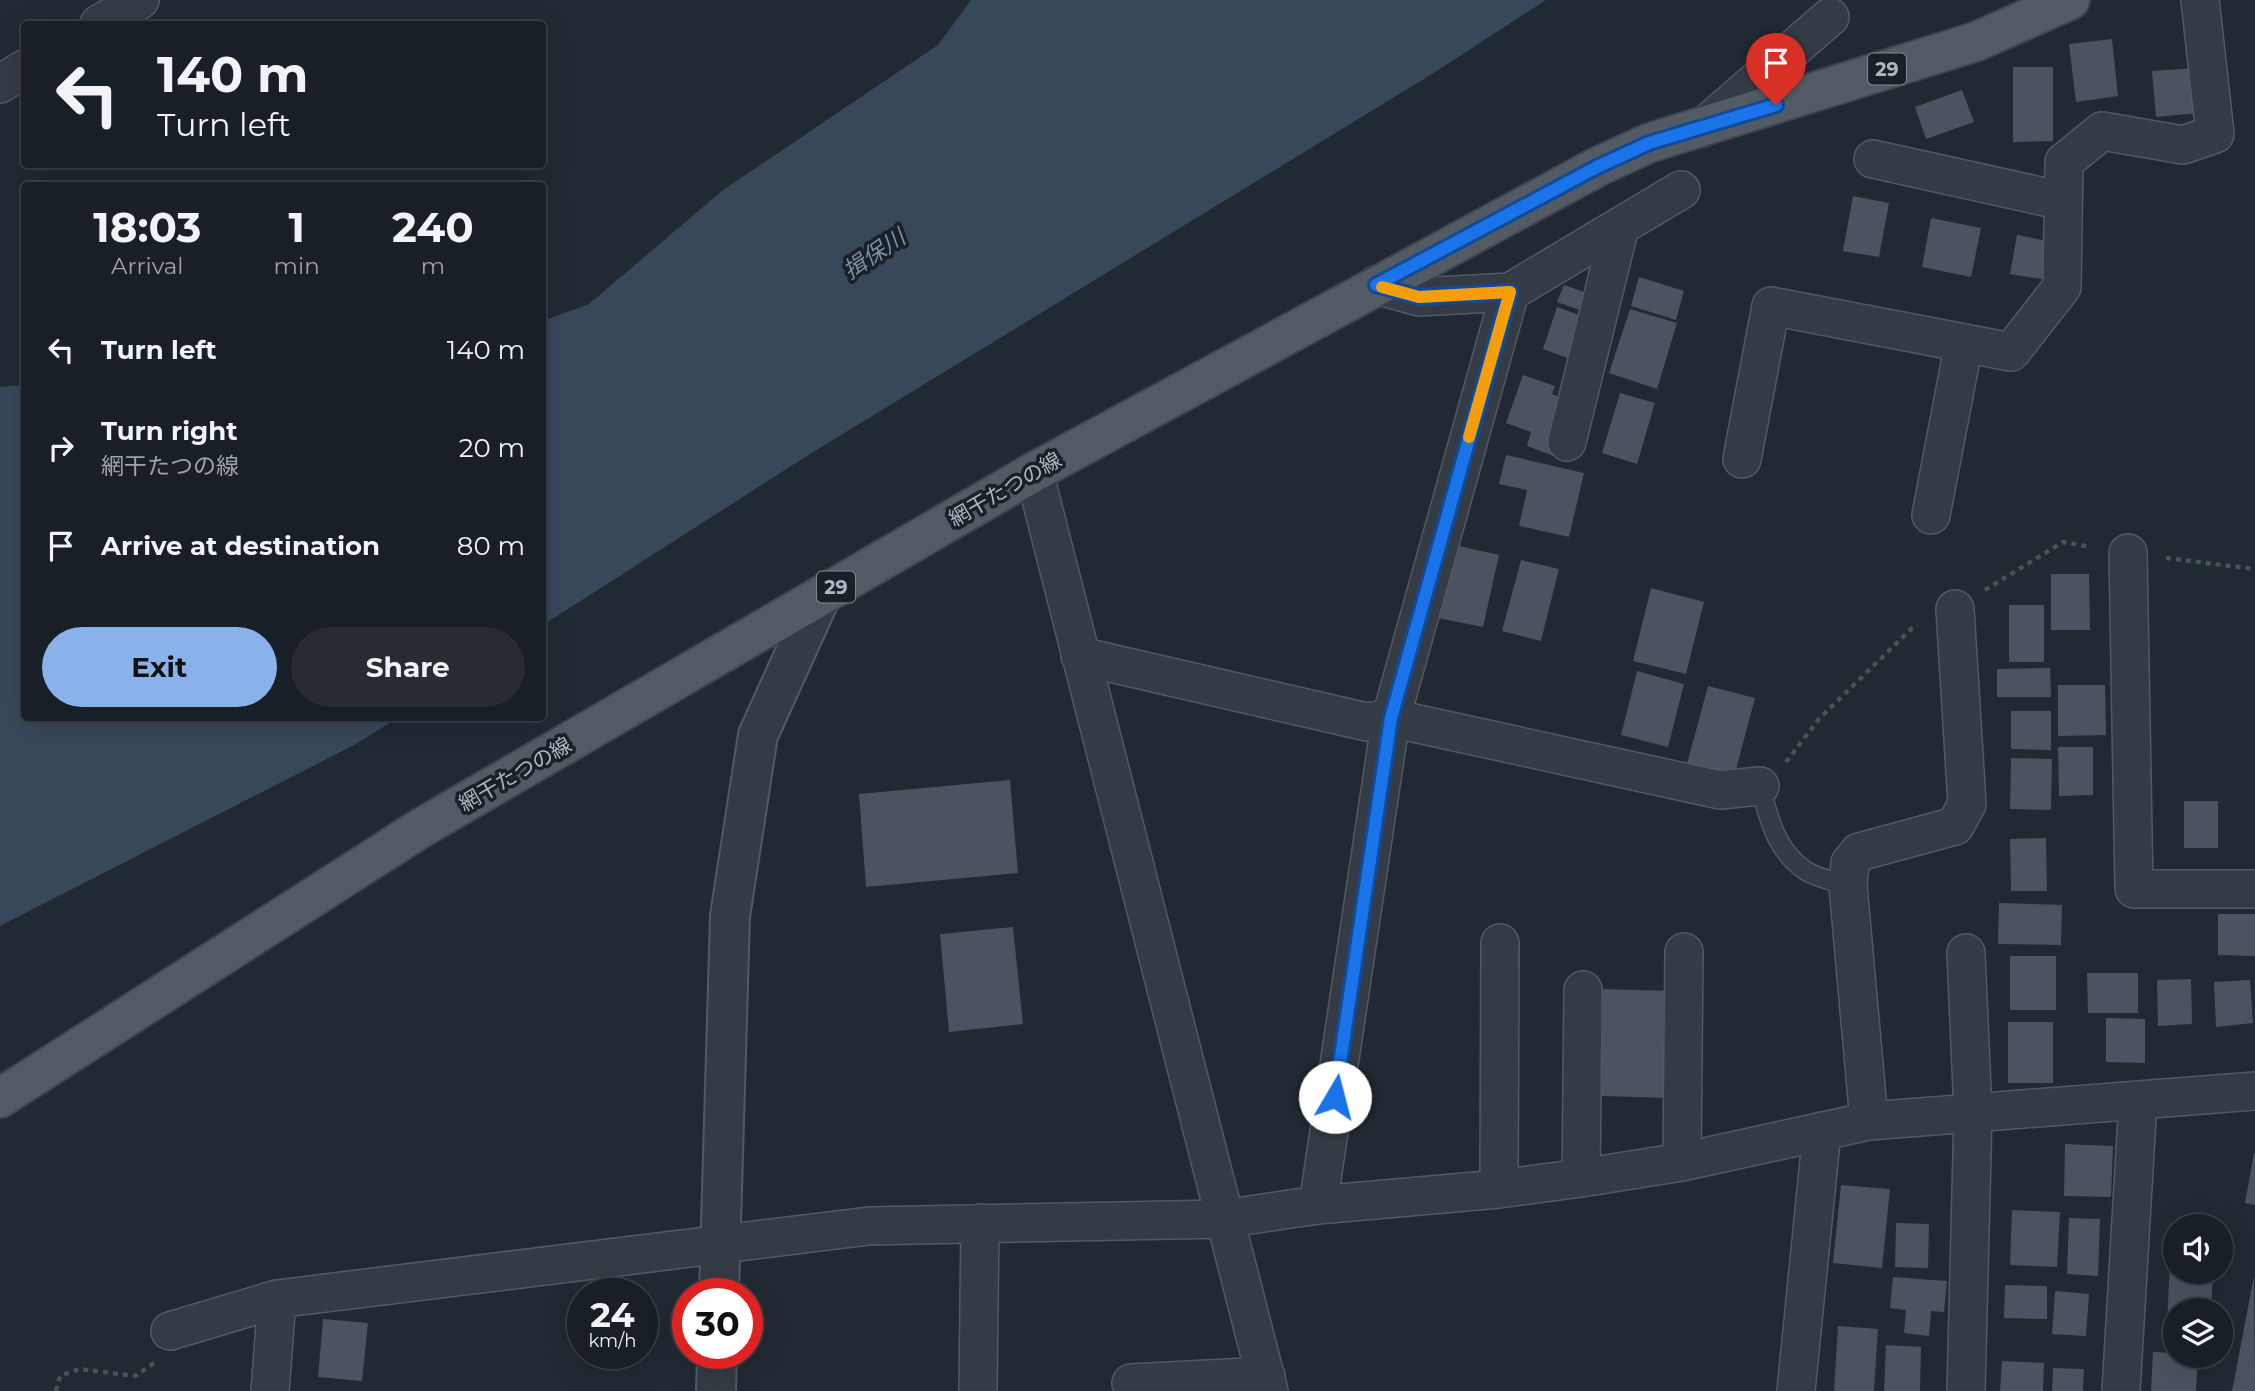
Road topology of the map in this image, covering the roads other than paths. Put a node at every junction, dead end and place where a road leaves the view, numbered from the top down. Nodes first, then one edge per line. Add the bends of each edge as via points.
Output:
1 (140, 0) edge
2 (2070, 0) edge
3 (2200, 0) edge
4 (1830, 17) dead end
5 (104, 21) edge
6 (21, 71) edge
7 (0, 84) edge
8 (1701, 128) junction
9 (1873, 159) dead end
10 (1681, 190) dead end
11 (2063, 201) junction
12 (1620, 226) junction
13 (1376, 285) junction
14 (1510, 292) junction
15 (1964, 343) junction
16 (1567, 442) dead end
17 (1742, 458) dead end
18 (1034, 472) junction
19 (1931, 515) dead end
20 (2128, 553) dead end
21 (821, 596) junction
22 (1955, 608) road end
23 (1080, 656) junction
24 (1391, 718) junction
25 (1760, 786) joint
26 (1848, 886) junction
27 (2255, 888) edge
28 (1500, 943) dead end
29 (1684, 952) dead end
30 (1966, 953) dead end
31 (1583, 990) dead end
32 (2255, 1091) edge
33 (0, 1098) edge
34 (2138, 1101) junction
35 (1973, 1113) junction
36 (1869, 1121) junction
37 (1822, 1131) junction
38 (1682, 1162) junction
39 (1581, 1178) junction
40 (1499, 1189) junction
41 (1318, 1205) junction
42 (1223, 1219) junction
43 (980, 1223) junction
44 (721, 1244) junction
45 (720, 1278) edge
46 (277, 1299) junction
47 (170, 1331) road end
48 (717, 1369) edge
49 (1131, 1384) dead end
50 (1268, 1384) edge
51 (271, 1391) edge
52 (716, 1391) edge
53 (978, 1391) edge
54 (1797, 1391) edge
55 (1966, 1391) edge
56 (2121, 1391) edge

1 - 5 street
2 - 8 main road, 網干たつの線 / 29 via 1975,41
3 - 11 street via 2215,134 2183,145 2102,131 2064,162
4 - 8 street
6 - 7 street
8 - 13 main road, 網干たつの線 / 29 via 1649,143 1597,167
9 - 11 street
10 - 12 street
11 - 15 street via 2062,287 2011,352
12 - 14 street
12 - 16 street
13 - 14 street via 1419,297
13 - 18 main road, 網干たつの線 / 29
14 - 24 street
15 - 17 street via 1771,306
15 - 19 street
18 - 21 main road, 網干たつの線 / 29
18 - 23 street
20 - 27 street via 2134,889
21 - 33 main road, 網干たつの線 / 29 via 421,828
21 - 44 street via 758,735 730,916
22 - 26 street via 1967,804 1955,826 1859,852 1850,863
23 - 24 street via 1367,722
23 - 42 street
24 - 25 street via 1720,790
24 - 41 street
25 - 26 lane via 1784,853 1808,872
26 - 36 street
28 - 40 street
29 - 38 street
30 - 35 street
31 - 39 street
32 - 34 street
34 - 35 street
34 - 56 street
35 - 36 street
35 - 55 street
36 - 37 street
37 - 38 street
37 - 54 street
38 - 39 street
39 - 40 street
40 - 41 street
41 - 42 street
42 - 43 street
42 - 50 street
43 - 44 street via 869,1226
43 - 53 street
44 - 45 street
44 - 46 street
46 - 47 street
46 - 51 street
48 - 52 street
49 - 50 street

